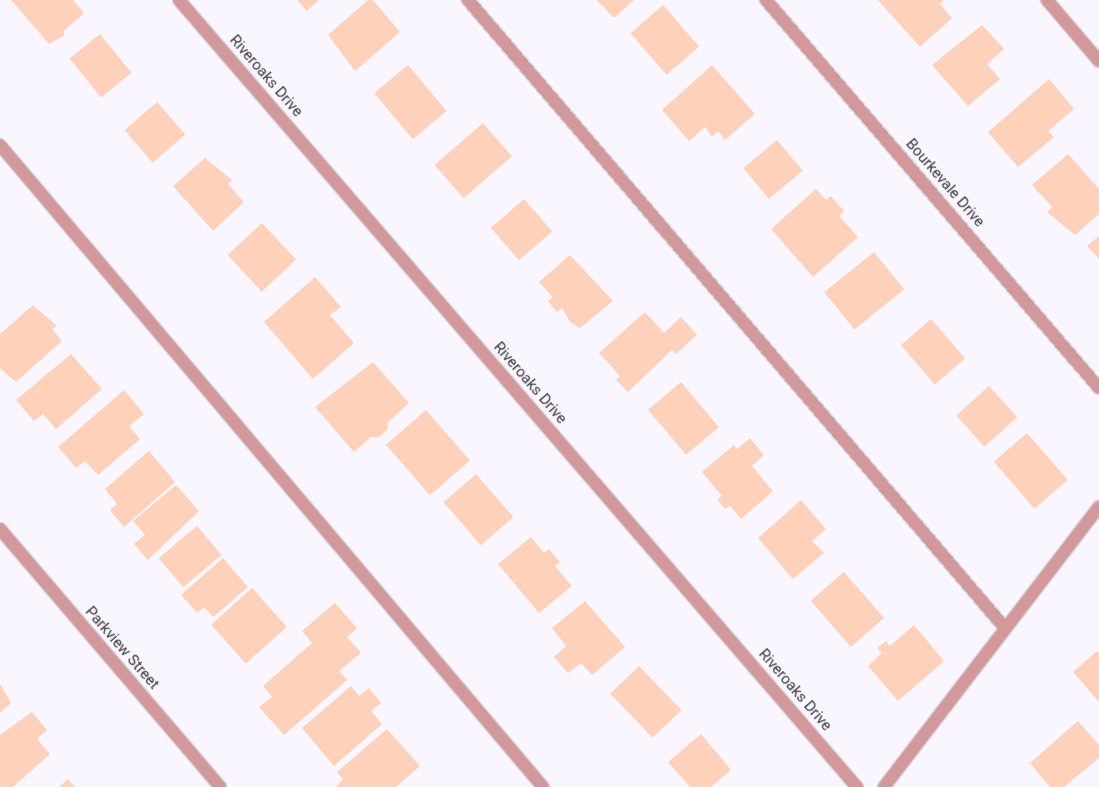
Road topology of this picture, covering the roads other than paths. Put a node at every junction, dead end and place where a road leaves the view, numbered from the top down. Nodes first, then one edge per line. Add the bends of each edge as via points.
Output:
1 (179, 0) edge
2 (468, 0) edge
3 (766, 0) edge
4 (1047, 0) edge
5 (1099, 61) edge
6 (0, 145) edge
7 (1099, 388) edge
8 (1099, 507) edge
9 (0, 529) edge
10 (1004, 628) junction
11 (220, 787) edge
12 (543, 787) edge
13 (857, 787) edge
14 (884, 787) edge

1 - 13 street, Riveroaks Drive
2 - 10 street
3 - 7 street, Bourkevale Drive
4 - 5 street
6 - 12 street
8 - 10 street
9 - 11 street, Parkview Street
10 - 14 street

